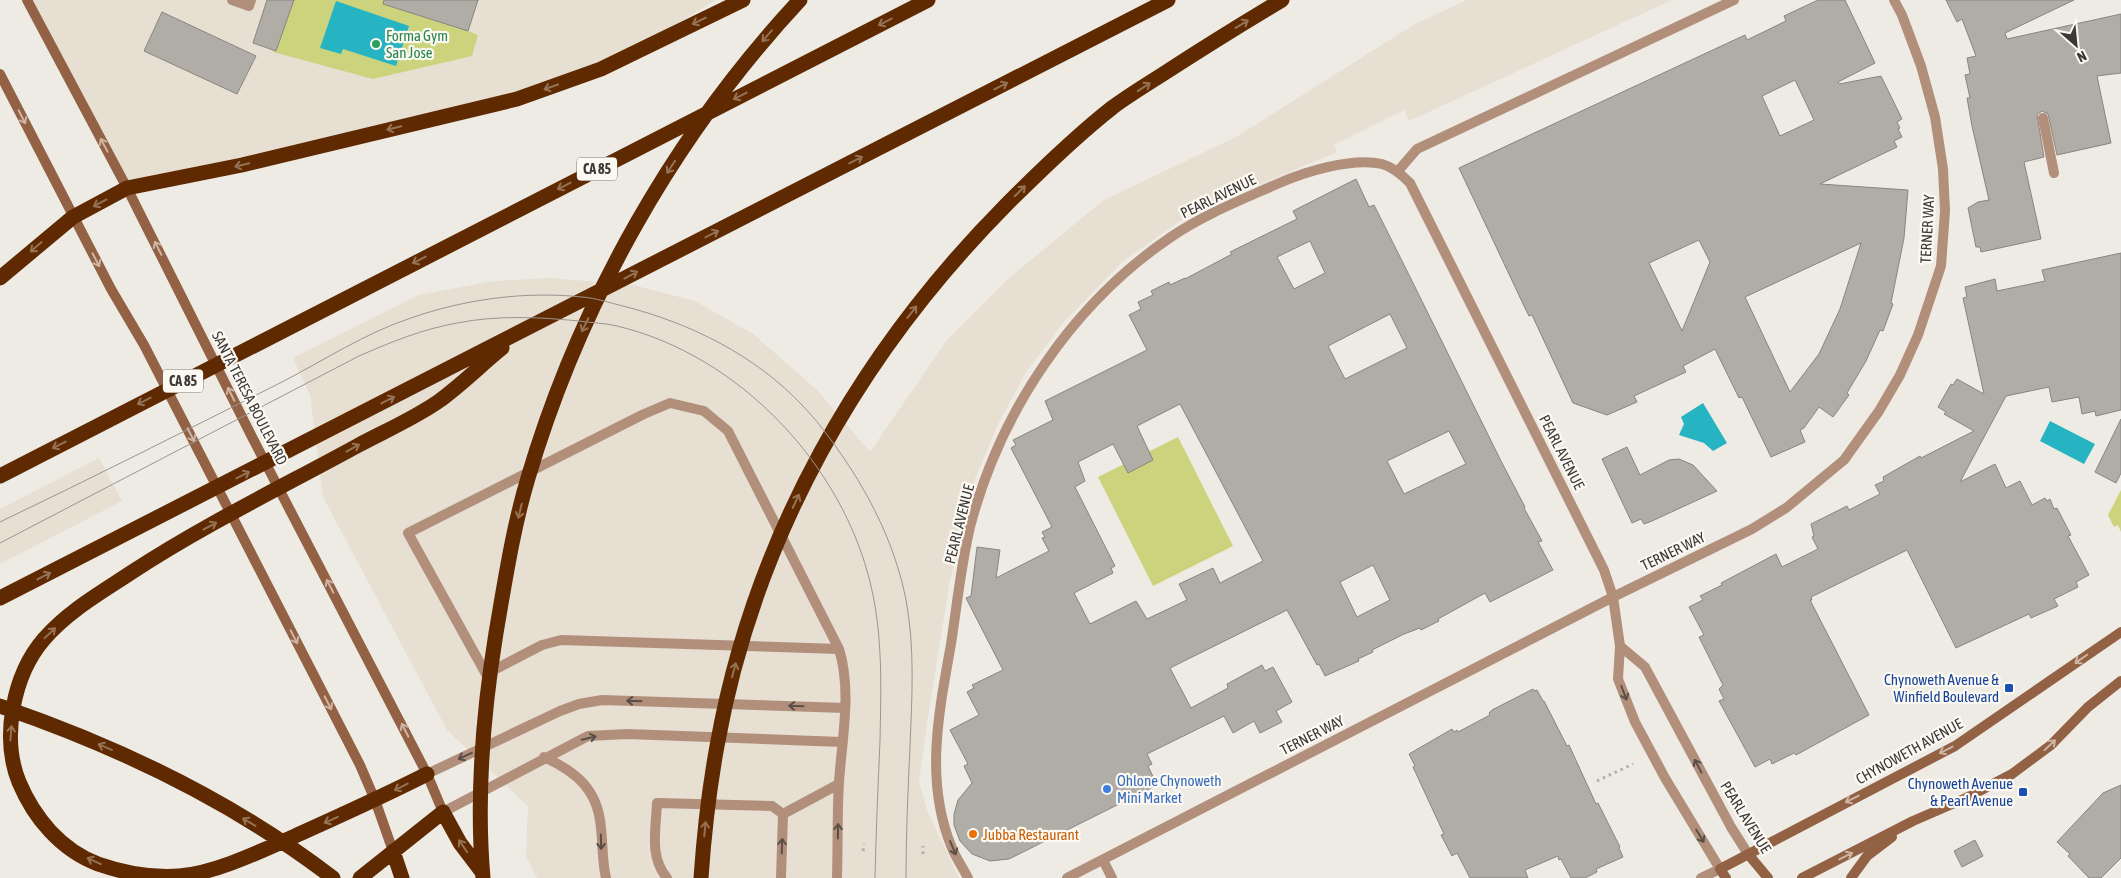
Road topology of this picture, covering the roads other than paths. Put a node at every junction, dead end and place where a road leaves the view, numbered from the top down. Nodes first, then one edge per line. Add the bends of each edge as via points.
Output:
1 (27, 0) edge
2 (232, 0) edge
3 (251, 0) edge
4 (743, 0) edge
5 (800, 0) edge
6 (928, 0) edge
7 (1168, 0) edge
8 (1282, 0) edge
9 (1734, 0) edge
10 (1894, 0) edge
11 (0, 74) edge
12 (2043, 118) dead end
13 (1398, 171) junction
14 (2054, 173) dead end
15 (128, 188) junction
16 (73, 217) junction
17 (0, 278) edge
18 (522, 331) junction
19 (0, 476) edge
20 (1613, 597) junction
21 (0, 598) edge
22 (2121, 632) edge
23 (1620, 646) junction
24 (839, 648) junction
25 (2121, 681) edge
26 (0, 706) edge
27 (845, 708) junction
28 (842, 742) junction
29 (544, 757) junction
30 (427, 774) junction
31 (839, 784) junction
32 (375, 800) junction
33 (442, 812) junction
34 (783, 814) junction
35 (1912, 822) junction
36 (393, 851) junction
37 (1748, 854) junction
38 (1103, 860) junction
39 (1720, 869) junction
40 (333, 878) edge
41 (360, 878) edge
42 (402, 878) edge
43 (485, 878) edge
44 (606, 878) edge
45 (667, 878) edge
46 (700, 878) edge
47 (780, 878) edge
48 (837, 878) edge
49 (968, 878) edge
50 (1067, 878) edge
51 (1112, 878) edge
52 (1701, 878) edge
53 (1726, 878) edge
54 (1768, 878) edge
55 (1802, 878) edge
56 (1850, 878) edge

15 -> 1 main road, SANTA TERESA BOULEVARD
2 - 3 street via 249,6
4 -> 15 highway via 601,70 518,99 242,165
5 -> 43 highway via 764,38 668,171 622,250 580,335 553,406 528,478 512,542 487,691 481,851
6 -> 19 highway, CA 85
18 -> 7 highway
46 -> 8 highway via 717,745 734,669 754,605 779,538 810,473 848,403 882,351 972,239 1044,166 1114,106
9 - 13 street via 1417,149
10 - 20 street, TERNER WAY via 1922,66 1935,118 1944,169 1945,211 1941,266 1918,335 1900,375 1844,460 1786,508 1752,529
11 -> 16 main road
12 - 14 street
13 - 20 street, PEARL AVENUE via 1410,183 1604,570
13 -> 49 street, PEARL AVENUE via 1383,164 1365,162 1328,167 1292,178 1217,211 1172,236 1108,288 1076,323 1032,384 990,467 970,529 936,728 934,765 942,815 952,848
15 -> 16 highway
30 -> 15 main road, SANTA TERESA BOULEVARD via 252,437
16 -> 17 highway
16 -> 32 main road via 167,389
21 -> 18 highway
32 -> 18 highway via 253,855 180,876 120,872 93,862 68,847 35,815 17,777 10,738 18,682 44,638 73,612 167,548 438,402
20 - 23 street, PEARL AVENUE
20 - 38 street, TERNER WAY
22 -> 37 main road, CHYNOWETH AVENUE via 1955,746
37 -> 23 street, PEARL AVENUE via 1645,667
23 -> 39 street, PEARL AVENUE via 1618,680 1634,722
24 - 24 street via 728,431 704,411 670,404 644,414 408,533 486,674 542,645 561,640
24 - 27 street via 845,669
35 -> 25 main road via 1966,798 2029,763 2088,707
40 -> 26 highway via 273,836 178,782 47,722
27 - 28 street
27 -> 30 street via 602,700 560,711
29 -> 28 street via 588,736 618,734
28 - 31 street
29 - 33 street
29 -> 44 street via 566,767 579,779 598,807
30 -> 32 highway
30 - 33 main road, SANTA TERESA BOULEVARD
31 - 34 street
48 -> 31 street
32 - 36 main road
33 - 36 highway
43 -> 33 highway
34 - 45 street via 772,806 657,803 655,854
47 -> 34 street
55 -> 35 main road
35 - 56 main road via 1867,856
36 - 41 highway
36 - 42 highway
37 - 39 main road, CHYNOWETH AVENUE
37 - 54 main road, PEARL AVENUE
38 - 50 street, TERNER WAY
38 - 51 street
39 - 52 street, CHYNOWETH AVENUE
39 - 53 main road, PEARL AVENUE

